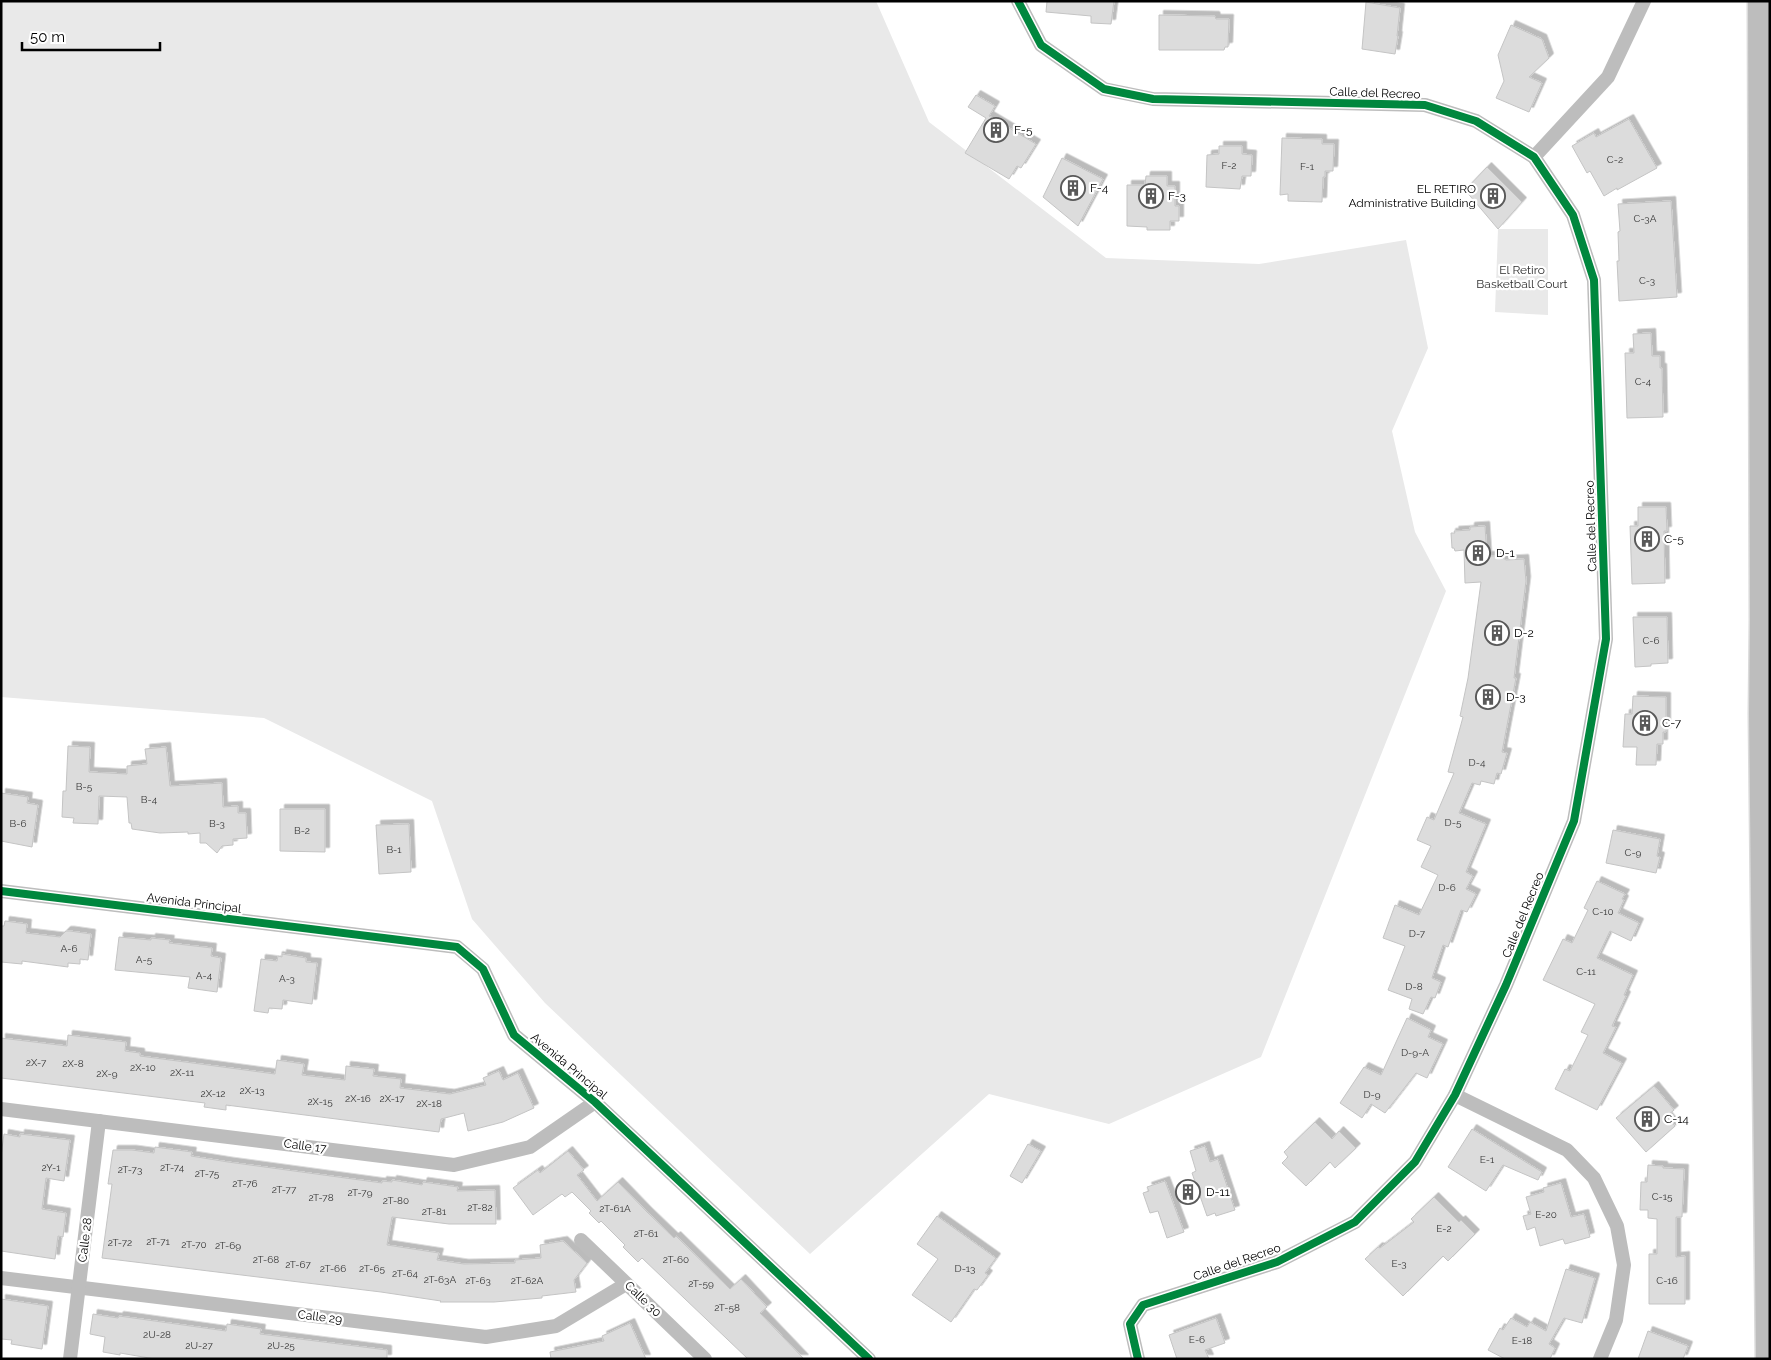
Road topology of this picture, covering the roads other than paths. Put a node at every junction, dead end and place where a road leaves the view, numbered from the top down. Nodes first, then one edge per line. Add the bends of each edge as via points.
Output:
1 (1018, 1) edge
2 (1644, 1) edge
3 (1746, 1) edge
4 (1761, 1) edge
5 (1762, 67) junction
6 (1534, 157) junction
7 (1, 891) edge
8 (1455, 1095) junction
9 (595, 1102) junction
10 (1, 1109) edge
11 (99, 1121) junction
12 (581, 1240) dead end
13 (1767, 1267) junction
14 (1, 1278) edge
15 (626, 1284) junction
16 (80, 1288) junction
17 (70, 1359) edge
18 (705, 1359) edge
19 (869, 1359) edge
20 (1138, 1359) edge
21 (1600, 1359) edge
22 (1756, 1359) edge
23 (1769, 1359) edge

1 - 6 street, Calle del Recreo via 1042,45 1104,89 1153,99 1425,105 1476,121
2 - 6 street via 1608,76
3 - 5 highway
4 - 5 highway
5 - 13 highway via 1762,714
6 - 8 street, Calle del Recreo via 1573,215 1594,280 1606,639 1574,821 1506,984
7 - 9 street, Avenida Principal via 457,947 483,969 514,1035
8 - 20 street, Calle del Recreo via 1415,1162 1355,1222 1277,1262 1143,1305 1130,1324
8 - 21 street via 1567,1150 1594,1178 1617,1226 1624,1265 1616,1320
9 - 11 street, Calle 17 via 530,1147 454,1165
9 - 19 street, Avenida Principal
10 - 11 street, Calle 17
11 - 16 street, Calle 28
12 - 15 street, Calle 30
13 - 22 highway
13 - 23 highway
14 - 16 street, Calle 29
15 - 16 street, Calle 29 via 556,1326 486,1337
15 - 18 street, Calle 30
16 - 17 street, Calle 28

